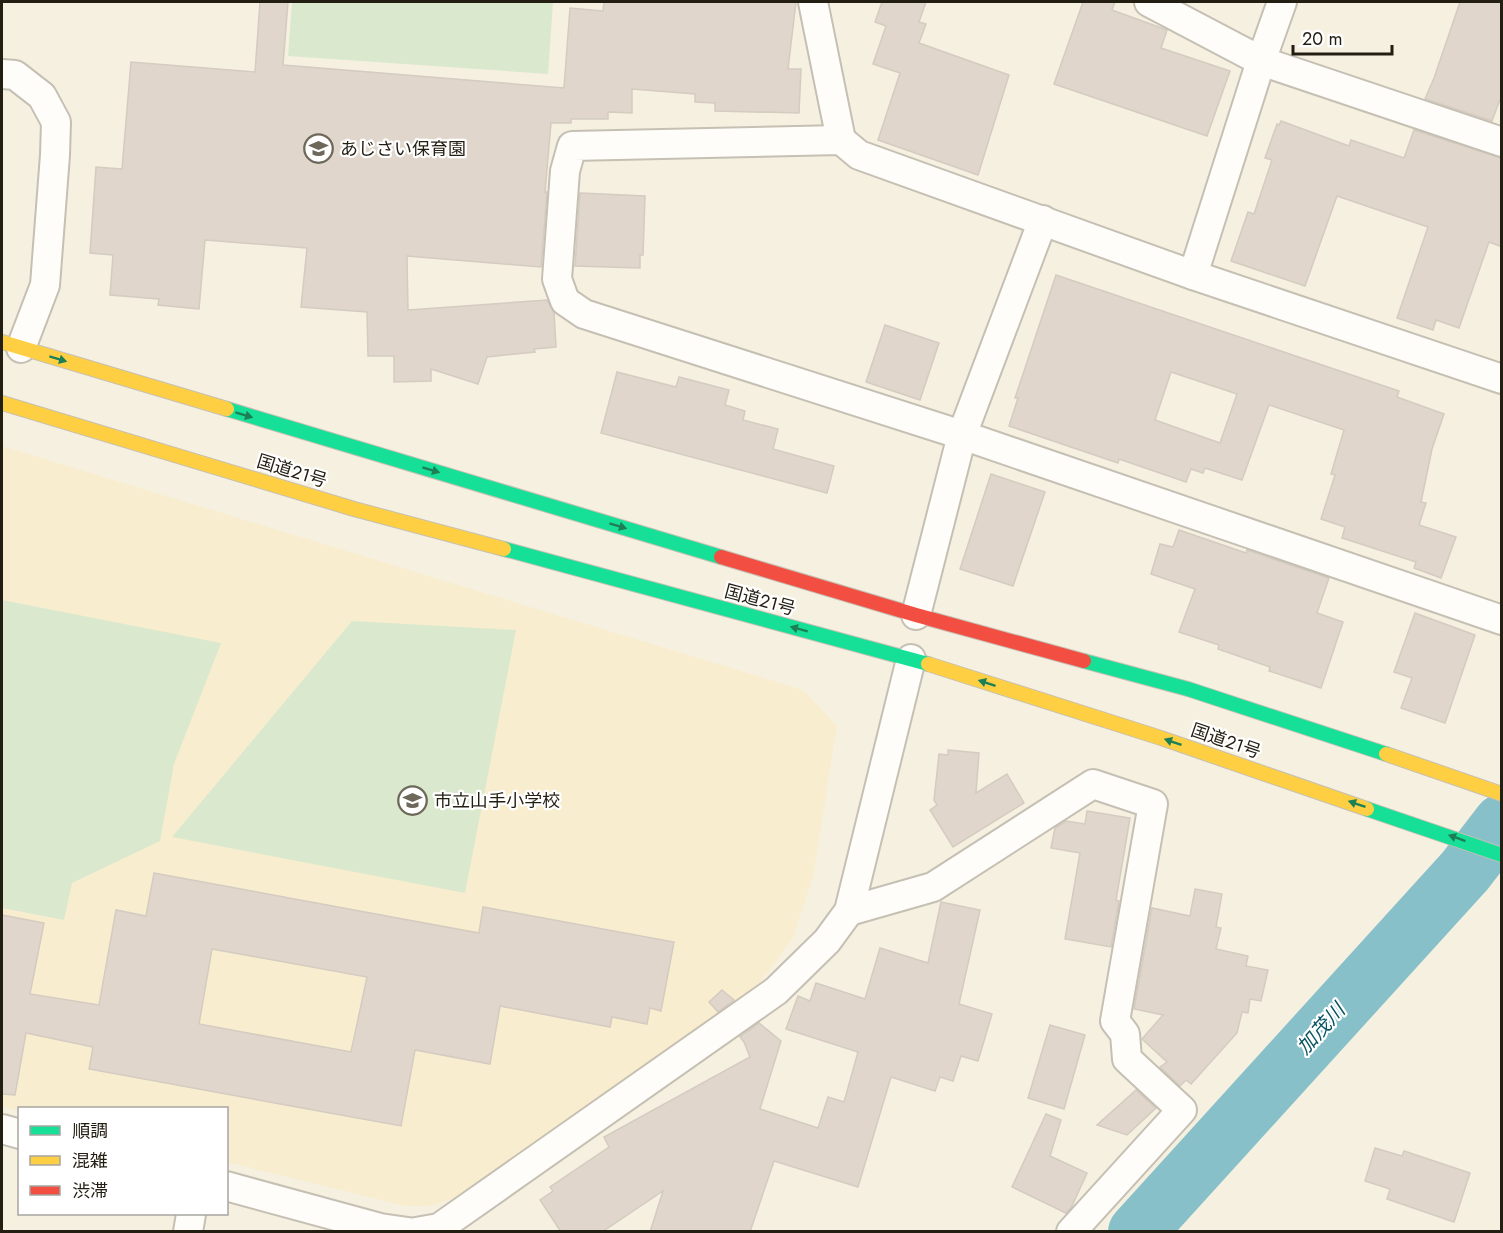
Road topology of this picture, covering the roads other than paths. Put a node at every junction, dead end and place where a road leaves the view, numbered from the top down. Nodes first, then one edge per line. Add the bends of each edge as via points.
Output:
1 (813, 2) edge
2 (1149, 2) edge
3 (1282, 2) edge
4 (1261, 61) junction
5 (2, 74) edge
6 (841, 140) junction
7 (1502, 142) edge
8 (1042, 220) junction
9 (1192, 275) junction
10 (11, 345) edge
11 (1502, 379) edge
12 (2, 403) edge
13 (962, 435) junction
14 (916, 615) junction
15 (1502, 620) edge
16 (911, 659) junction
17 (1502, 794) edge
18 (1501, 854) edge
19 (849, 911) junction
20 (2, 1129) edge
21 (18, 1133) edge
22 (228, 1187) edge
23 (191, 1215) edge
24 (188, 1232) edge
25 (408, 1232) edge
26 (416, 1232) edge
27 (1071, 1232) edge

1 - 6 street
2 - 4 street
3 - 4 street
4 - 7 street
4 - 9 street
5 - 10 street via 15,75 42,96 56,122 45,285
6 - 8 street via 859,155
6 - 13 street via 572,146 565,171 557,279 565,301 584,314
8 - 9 street
8 - 13 street
9 - 11 street
10 -> 14 highway, 国道21号
16 -> 12 highway, 国道21号 via 354,509
13 - 14 street
13 - 15 street
14 - 17 highway, 国道21号 via 1188,689
18 -> 16 highway, 国道21号 via 1161,738
16 - 19 street
19 - 26 street via 826,941 776,991 439,1228
19 - 27 street via 933,887 1093,784 1153,804 1114,1021 1125,1034 1127,1059 1182,1110
20 - 21 street
22 - 25 street
23 - 24 street

